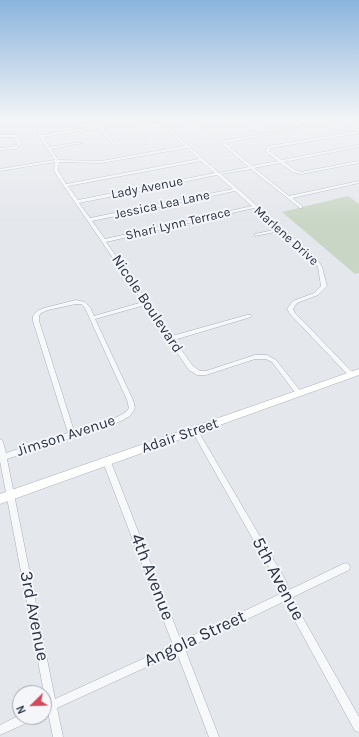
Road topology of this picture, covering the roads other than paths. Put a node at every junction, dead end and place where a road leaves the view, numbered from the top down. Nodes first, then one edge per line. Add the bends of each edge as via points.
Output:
1 (52, 153) edge
2 (150, 153) edge
3 (194, 153) edge
4 (234, 153) edge
5 (270, 153) edge
6 (321, 153) edge
7 (201, 160) junction
8 (57, 161) junction
9 (281, 161) junction
10 (359, 162) edge
11 (251, 167) junction
12 (0, 170) edge
13 (217, 174) junction
14 (359, 182) edge
15 (65, 185) junction
16 (234, 190) junction
17 (288, 198) junction
18 (76, 202) junction
19 (254, 207) junction
20 (301, 207) dead end
21 (89, 220) junction
22 (279, 230) junction
23 (257, 235) dead end
24 (103, 241) junction
25 (146, 303) junction
26 (249, 316) dead end
27 (93, 318) junction
28 (170, 339) junction
29 (355, 373) edge
30 (299, 393) junction
31 (195, 432) junction
32 (72, 434) junction
33 (0, 442) edge
34 (2, 458) edge
35 (108, 462) junction
36 (10, 495) junction
37 (0, 499) edge
38 (346, 567) dead end
39 (288, 595) junction
40 (179, 647) junction
41 (44, 685) edge
42 (52, 705) edge
43 (52, 719) edge
44 (12, 724) edge
45 (359, 727) edge
46 (0, 730) edge
47 (58, 737) edge
48 (214, 737) edge

1 - 8 street, Nicole Boulevard
2 - 8 street via 101,162
3 - 7 street, Marlene Drive
4 - 11 street
5 - 9 street
6 - 9 street, Lady Avenue
7 - 13 street, Marlene Drive
7 - 15 street
8 - 12 street
8 - 15 street, Nicole Boulevard via 56,170
9 - 10 street via 294,171 306,174
9 - 11 street, Lady Avenue
11 - 13 street, Lady Avenue
11 - 17 street
13 - 16 street, Marlene Drive
13 - 18 street, Lady Avenue
14 - 17 street
15 - 18 street, Nicole Boulevard
16 - 19 street, Marlene Drive
16 - 21 street, Jessica Lea Lane
17 - 20 street
18 - 21 street, Nicole Boulevard
19 - 22 street, Marlene Drive
19 - 24 street, Shari Lynn Terrace
21 - 24 street, Nicole Boulevard
22 - 23 street
22 - 29 street, Marlene Drive via 315,260 324,278 324,286 316,294 295,302 290,309
24 - 25 street, Nicole Boulevard
25 - 27 street
25 - 28 street, Nicole Boulevard
26 - 28 street
27 - 32 street, Jimson Avenue via 132,408 119,419
27 - 32 street via 83,303 76,302 46,309 36,316
28 - 30 street, Nicole Boulevard via 190,368 199,373 206,373 255,356 267,357
29 - 30 street, Adair Street
30 - 31 street, Adair Street
31 - 35 street, Adair Street
31 - 39 street, 5th Avenue
32 - 34 street, Jimson Avenue
33 - 34 street, 3rd Avenue
34 - 36 street, 3rd Avenue
35 - 36 street, Adair Street
35 - 40 street, 4th Avenue
36 - 37 street, Adair Street
36 - 41 street, 3rd Avenue
38 - 39 street, Angola Street
39 - 40 street, Angola Street
39 - 45 street, 5th Avenue via 292,607
40 - 42 street, Angola Street
40 - 48 street, 4th Avenue
43 - 47 street, 3rd Avenue
44 - 46 street

